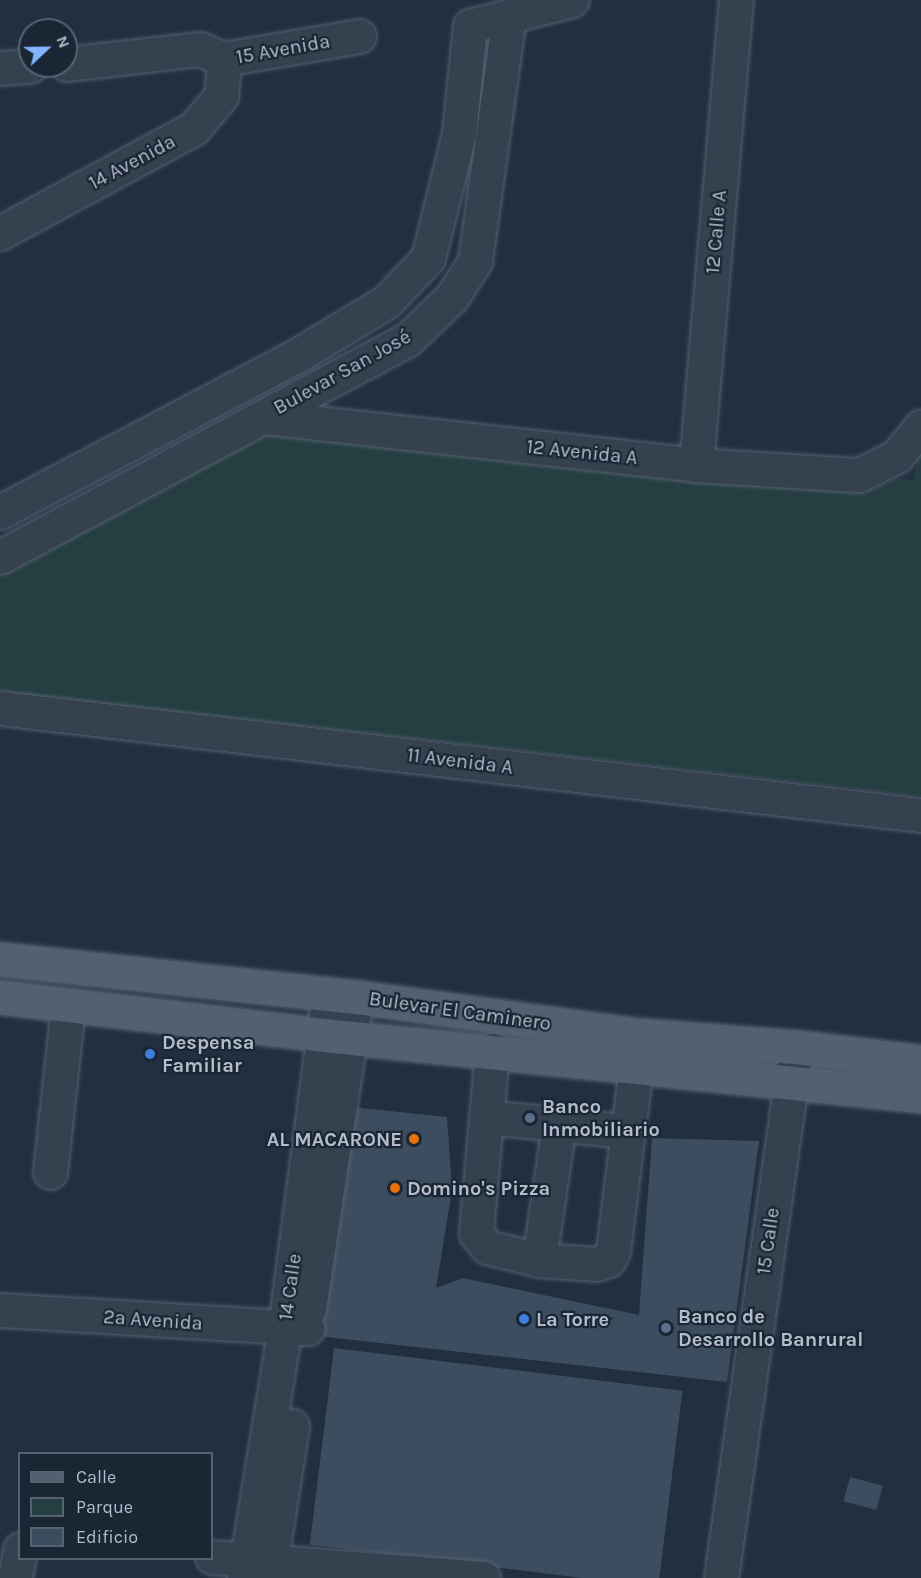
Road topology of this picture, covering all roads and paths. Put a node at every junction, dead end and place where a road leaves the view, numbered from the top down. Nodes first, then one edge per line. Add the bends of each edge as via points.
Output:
1 (572, 0) edge
2 (736, 0) edge
3 (509, 16) junction
4 (359, 36) dead end
5 (224, 59) junction
6 (78, 63) edge
7 (18, 67) edge
8 (0, 68) edge
9 (0, 233) edge
10 (263, 417) junction
11 (921, 426) edge
12 (696, 465) junction
13 (0, 512) edge
14 (0, 557) edge
15 (0, 708) edge
16 (921, 815) edge
17 (0, 959) edge
18 (342, 996) junction
19 (0, 997) edge
20 (68, 1005) junction
21 (337, 1036) junction
22 (796, 1047) junction
23 (492, 1050) junction
24 (636, 1051) junction
25 (921, 1062) edge
26 (791, 1082) junction
27 (921, 1096) edge
28 (487, 1117) junction
29 (559, 1124) junction
30 (626, 1131) junction
31 (50, 1172) dead end
32 (538, 1260) junction
33 (0, 1310) edge
34 (296, 1328) junction
35 (0, 1543) edge
36 (18, 1544) edge
37 (213, 1557) edge
38 (18, 1560) edge
39 (258, 1569) edge
40 (15, 1578) edge
41 (475, 1578) edge
42 (721, 1578) edge

1 - 3 street
2 - 12 street, 12 Calle A
3 - 10 street, Bulevar San José via 475,261 453,297 407,340
3 - 13 street, Bulevar San José via 470,26 459,134 431,249 428,258 386,303 303,352
4 - 5 street, 15 Avenida
5 - 6 street, 15 Avenida via 200,49
5 - 9 street, 14 Avenida via 221,96 194,128
7 - 8 street
10 - 12 street, 12 Avenida A
10 - 14 street, Bulevar San José
11 - 12 street, 12 Avenida A via 897,456 859,474
15 - 16 street, 11 Avenida A
17 - 18 main road, Bulevar El Caminero
18 - 21 street, 14 Calle
18 - 24 main road, Bulevar El Caminero
19 - 20 main road, Bulevar El Caminero
20 - 21 main road, Bulevar El Caminero
20 - 31 street
21 - 23 main road, Bulevar El Caminero
21 - 34 street, 14 Calle
22 - 24 main road, Bulevar El Caminero
22 - 25 main road, Bulevar El Caminero
22 - 26 street, 15 Calle
23 - 24 main road, Bulevar El Caminero
23 - 28 street
24 - 26 main road, Bulevar El Caminero
24 - 30 street
26 - 27 main road, Bulevar El Caminero
26 - 42 street, 15 Calle
28 - 29 street
28 - 32 street via 476,1233 487,1247
29 - 30 street
29 - 32 street
30 - 32 street via 613,1251 608,1260 596,1264
33 - 34 street, 2a Avenida
34 - 39 street, 14 Calle
35 - 36 street
37 - 39 street
38 - 40 street
39 - 41 street

